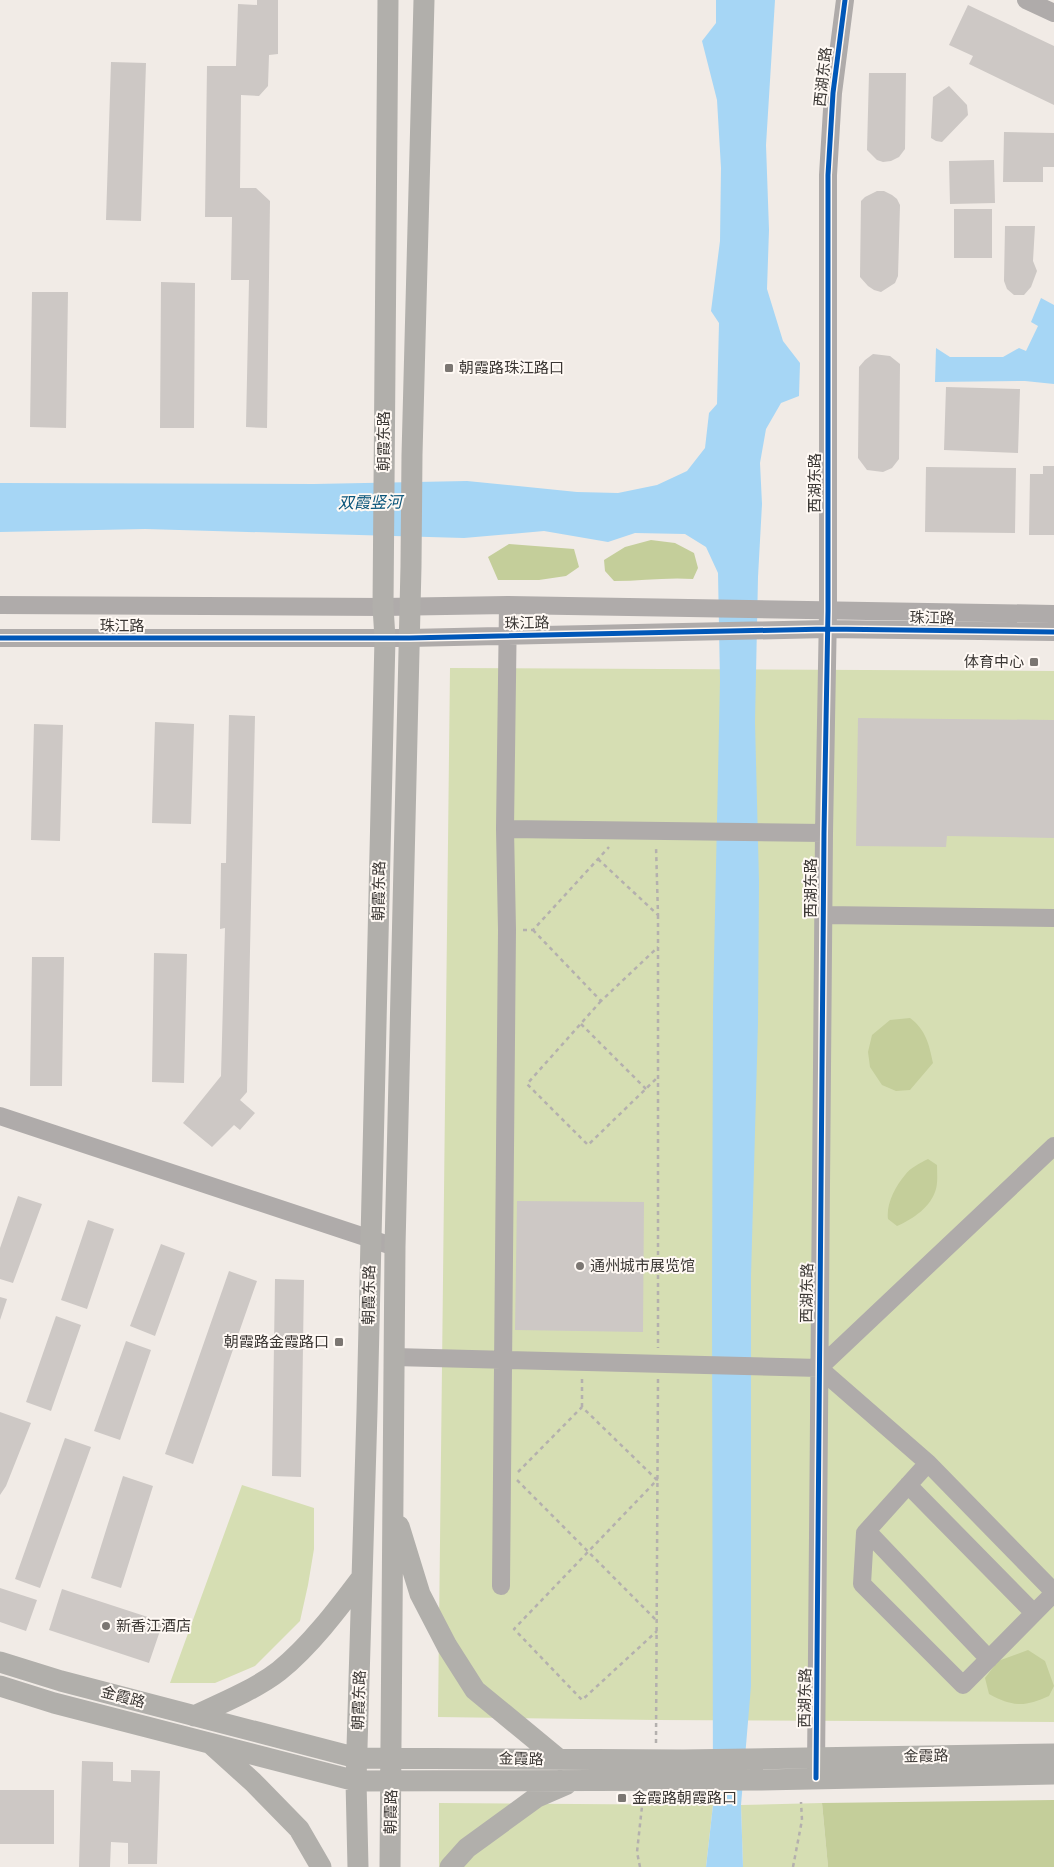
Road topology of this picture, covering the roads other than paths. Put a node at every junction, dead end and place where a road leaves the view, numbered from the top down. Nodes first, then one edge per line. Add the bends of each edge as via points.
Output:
1 (388, 0) edge
2 (424, 0) edge
3 (845, 0) edge
4 (1026, 0) edge
5 (1054, 13) edge
6 (0, 605) edge
7 (508, 605) junction
8 (410, 606) junction
9 (383, 607) junction
10 (828, 611) junction
11 (1054, 614) edge
12 (827, 629) junction
13 (1054, 632) edge
14 (0, 638) edge
15 (385, 638) junction
16 (409, 638) junction
17 (505, 829) junction
18 (824, 833) junction
19 (824, 915) junction
20 (1054, 918) edge
21 (0, 1116) edge
22 (1054, 1146) edge
23 (371, 1240) junction
24 (395, 1248) junction
25 (394, 1357) junction
26 (503, 1360) junction
27 (819, 1368) junction
28 (928, 1463) junction
29 (908, 1486) junction
30 (393, 1507) junction
31 (867, 1531) junction
32 (362, 1577) junction
33 (501, 1586) dead end
34 (1054, 1592) edge
35 (1034, 1613) junction
36 (989, 1659) junction
37 (0, 1662) edge
38 (0, 1686) edge
39 (194, 1716) junction
40 (210, 1743) junction
41 (1054, 1754) edge
42 (390, 1757) junction
43 (357, 1758) junction
44 (560, 1760) junction
45 (816, 1768) junction
46 (1054, 1774) edge
47 (576, 1780) junction
48 (356, 1781) junction
49 (392, 1781) junction
50 (322, 1867) edge
51 (358, 1867) edge
52 (390, 1867) edge
53 (450, 1867) edge

1 - 9 main road, 朝霞东路
2 - 8 main road, 朝霞东路
3 - 10 street, 西湖东路 via 833,93 828,175
4 - 5 street
6 - 9 street, 珠江路
7 - 8 street, 珠江路
7 - 10 street, 珠江路
7 - 17 street
8 - 9 street, 珠江路
8 - 16 main road, 朝霞东路
9 - 15 main road, 朝霞东路
10 - 11 street, 珠江路
10 - 12 street, 西湖东路
12 - 13 street, 珠江路
12 - 16 street, 珠江路
12 - 18 street, 西湖东路
14 - 15 street, 珠江路
15 - 16 street, 珠江路
15 - 23 main road, 朝霞东路
16 - 24 main road, 朝霞东路
17 - 18 street
17 - 26 street
18 - 19 street, 西湖东路
19 - 20 street
19 - 27 street, 西湖东路
21 - 23 street
22 - 27 street
23 - 24 street
23 - 32 main road, 朝霞东路
24 - 25 main road, 朝霞东路
25 - 26 street
25 - 30 main road, 朝霞东路
26 - 27 street
26 - 33 street
27 - 28 street
27 - 45 street, 西湖东路
28 - 29 street
28 - 34 street
29 - 31 street
29 - 35 street
30 - 42 main road, 朝霞东路
30 - 44 main road via 420,1594 475,1690
31 - 36 street
31 - 36 street via 862,1584 963,1686
32 - 39 main road via 322,1628 278,1672
32 - 43 main road, 朝霞东路
34 - 35 street
35 - 36 street
37 - 39 main road, 金霞路
38 - 40 main road, 金霞路
39 - 43 main road, 金霞路
40 - 48 main road, 金霞路
40 - 50 main road via 299,1829
41 - 45 main road, 金霞路
42 - 43 main road, 金霞路
42 - 44 main road, 金霞路
42 - 49 main road, 朝霞路
43 - 48 main road, 朝霞东路
44 - 45 main road, 金霞路 via 772,1758
45 - 46 main road, 金霞路
45 - 47 main road, 金霞路 via 762,1780
47 - 49 main road, 金霞路
47 - 53 main road via 537,1797 467,1848
48 - 49 main road, 金霞路
48 - 51 main road
49 - 52 main road, 朝霞路

